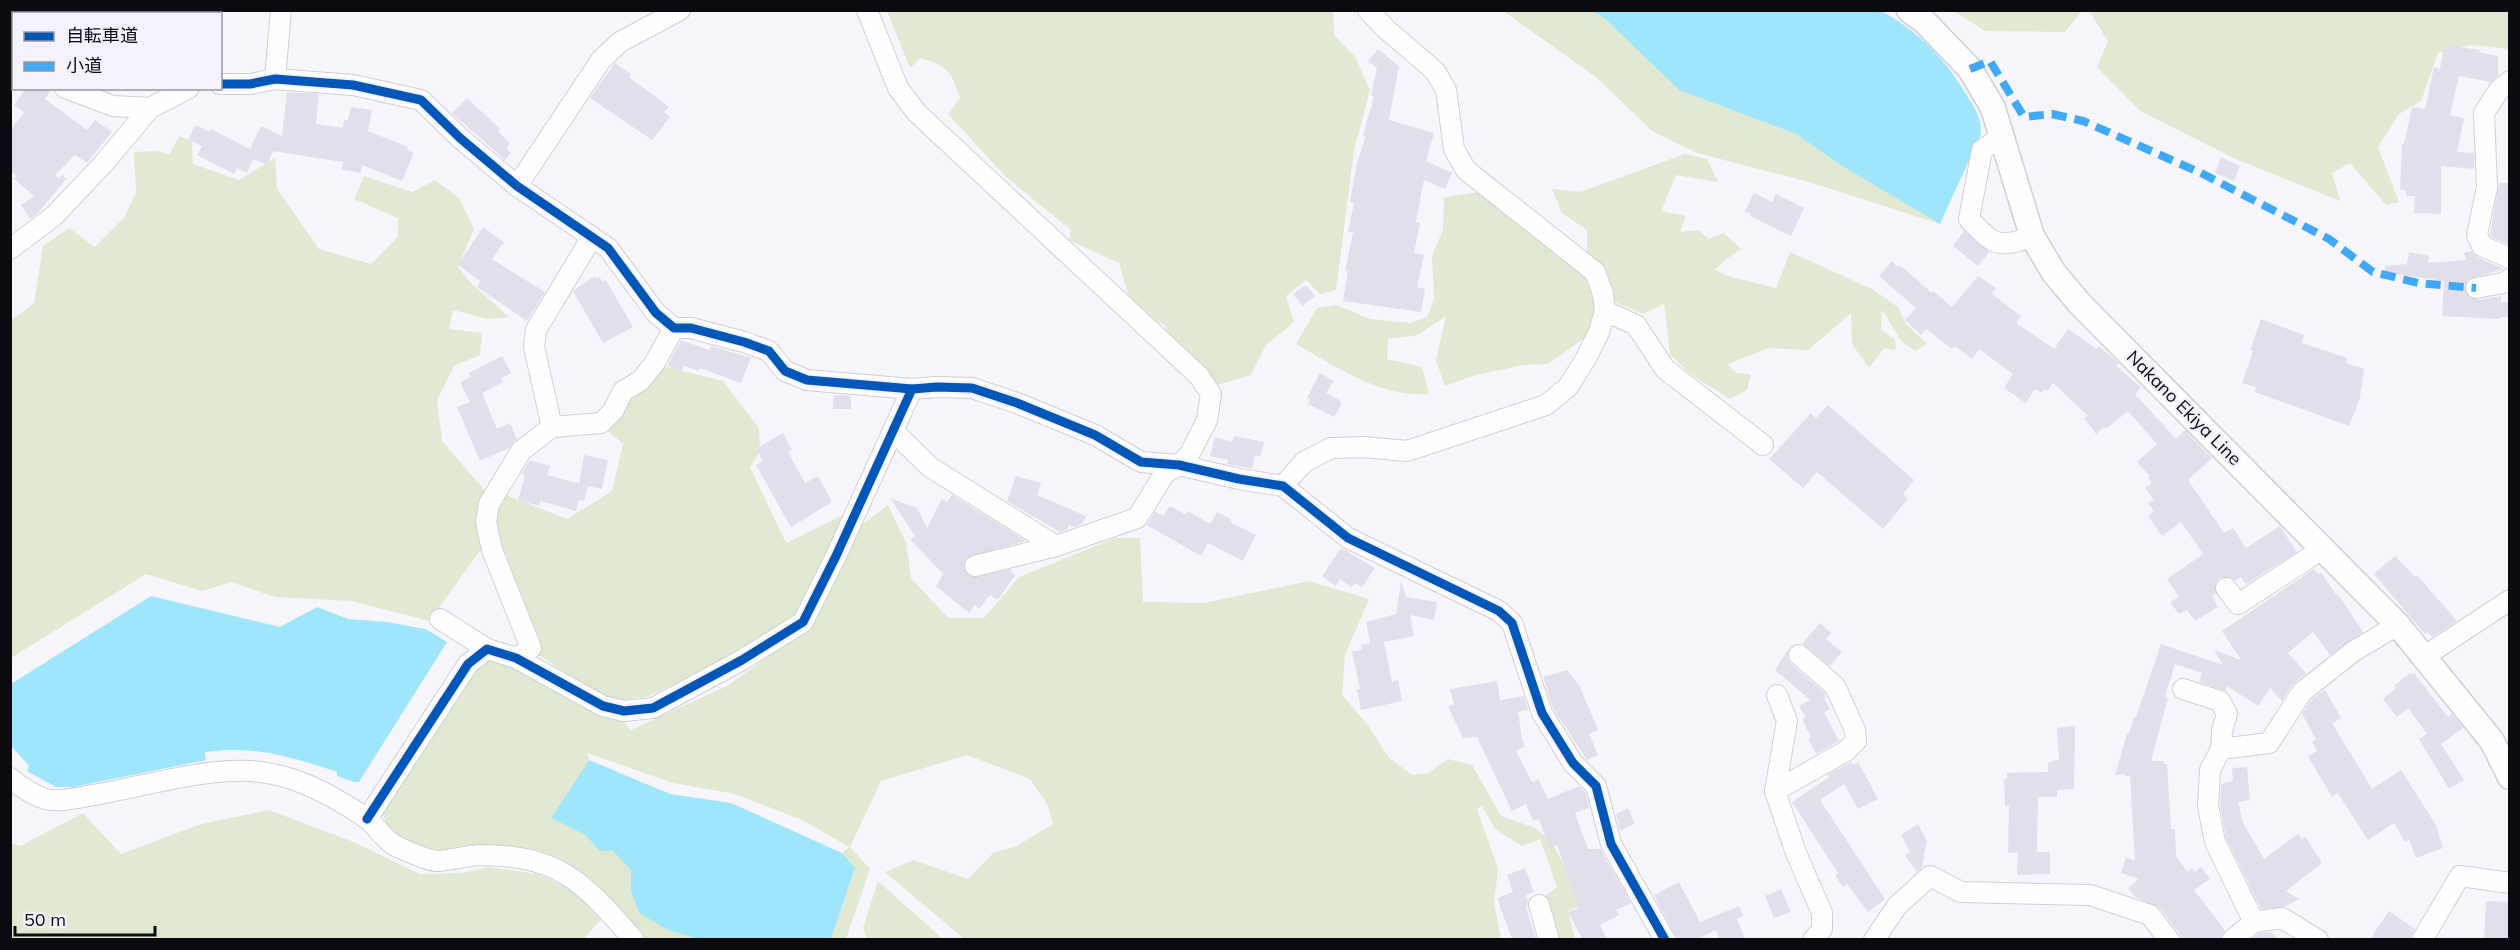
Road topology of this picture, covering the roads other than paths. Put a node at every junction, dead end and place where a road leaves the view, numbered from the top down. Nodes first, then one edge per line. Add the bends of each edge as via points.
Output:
1 (281, 10) edge
2 (680, 10) edge
3 (867, 10) edge
4 (1368, 10) edge
5 (1909, 10) edge
6 (275, 79) junction
7 (2510, 81) edge
8 (222, 84) edge
9 (70, 90) edge
10 (185, 90) edge
11 (150, 108) junction
12 (2001, 137) junction
13 (517, 186) junction
14 (2032, 236) junction
15 (592, 237) junction
16 (10, 249) edge
17 (2510, 258) edge
18 (2510, 279) edge
19 (2476, 288) dead end
20 (1605, 311) junction
21 (674, 328) junction
22 (912, 389) junction
23 (552, 427) junction
24 (893, 430) junction
25 (1763, 445) dead end
26 (1179, 465) junction
27 (1283, 486) junction
28 (1056, 546) junction
29 (2324, 548) junction
30 (975, 566) dead end
31 (2226, 588) dead end
32 (2510, 600) edge
33 (440, 619) dead end
34 (2398, 625) junction
35 (487, 649) junction
36 (1799, 655) dead end
37 (2425, 656) junction
38 (516, 658) junction
39 (2183, 689) dead end
40 (1778, 695) dead end
41 (2221, 749) junction
42 (2510, 777) edge
43 (10, 778) edge
44 (1775, 791) junction
45 (367, 819) junction
46 (2510, 883) edge
47 (1539, 905) dead end
48 (2254, 922) junction
49 (634, 939) edge
50 (1549, 939) edge
51 (1665, 939) edge
52 (1813, 939) edge
53 (1874, 939) edge
54 (2169, 939) edge
55 (2232, 939) edge
56 (2318, 939) edge
57 (2421, 939) edge

1 - 6 street
2 - 13 street via 620,42 601,60
3 - 26 street via 898,88 917,113 1199,376 1211,394 1207,420 1189,455
4 - 20 street via 1436,71 1446,90 1454,149 1466,170 1595,272
5 - 12 main road, Nakano Ekiya Line via 1970,69 1993,108
6 - 8 street
6 - 13 street via 352,86 421,100
7 - 17 street via 2484,113 2487,186 2477,235 2482,246
9 - 11 street via 113,106
10 - 11 street
11 - 16 street via 54,216
12 - 14 main road, Nakano Ekiya Line
12 - 14 street via 1982,150 1969,219 1988,240 2012,245
13 - 15 street
14 - 29 main road, Nakano Ekiya Line via 2054,273 2080,304
15 - 21 street via 608,248 656,313
15 - 23 street via 536,330 534,347
18 - 19 street
20 - 25 street via 1636,325 1665,369
20 - 27 street via 1585,360 1568,387 1546,405 1407,451 1331,448 1304,462
21 - 22 street via 691,328 769,351 785,372 807,380
21 - 23 street via 654,364 640,381 623,392 602,423
22 - 24 street
22 - 26 street via 972,388 1095,435 1141,462
23 - 38 street via 521,451 489,504 486,522 492,550 531,648
24 - 28 street via 930,468
24 - 38 street via 803,622 742,660 653,708 624,711 603,706
26 - 27 street
26 - 28 street via 1165,473 1137,518
27 - 51 street via 1348,538 1499,611 1512,623 1542,713 1573,763 1596,786 1611,844
28 - 30 street
29 - 31 street via 2238,604
29 - 34 main road, Nakano Ekiya Line
32 - 37 street
33 - 35 street
34 - 37 main road, Nakano Ekiya Line
34 - 41 street via 2354,651 2302,692 2269,743
35 - 38 street
35 - 45 street via 468,664
36 - 44 street via 1835,686 1856,741 1846,751
37 - 42 main road, Nakano Ekiya Line via 2492,741
39 - 41 street via 2220,701 2227,714
40 - 44 street via 1787,721
41 - 48 street via 2210,770 2208,806 2215,842
43 - 45 street via 46,800 197,774 251,771 297,779
44 - 52 street via 1822,913 1822,929
45 - 49 street via 396,847 436,861 469,855 506,855 540,862 574,878
46 - 57 street via 2460,876
47 - 50 street
48 - 55 street
48 - 56 street via 2282,918
53 - 54 street via 1896,906 1930,876 1961,892 2090,895 2150,915

